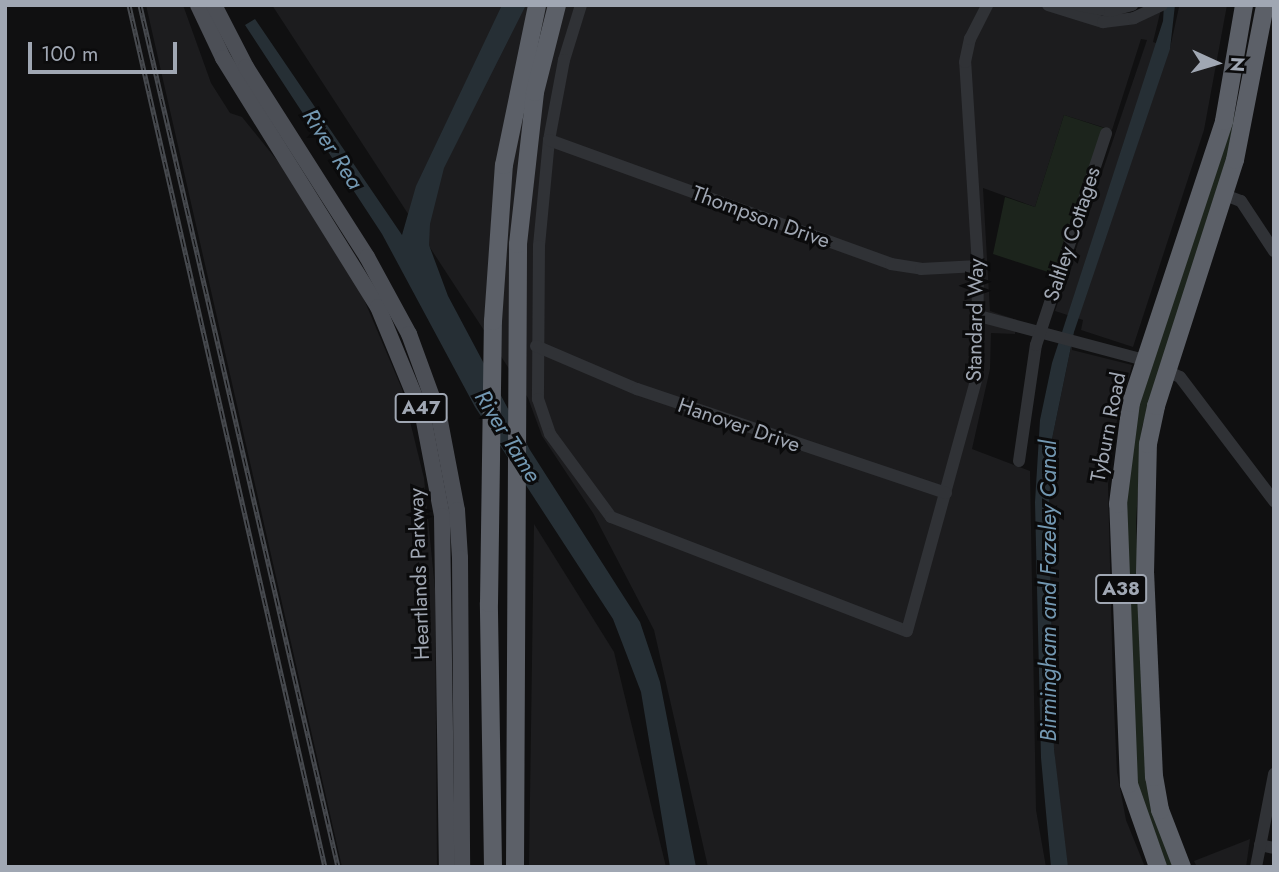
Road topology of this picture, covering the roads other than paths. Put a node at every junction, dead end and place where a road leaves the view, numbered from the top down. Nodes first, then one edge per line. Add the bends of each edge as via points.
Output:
1 (198, 5) edge
2 (214, 5) edge
3 (537, 5) edge
4 (557, 5) edge
5 (581, 5) edge
6 (987, 5) edge
7 (1048, 5) edge
8 (1079, 5) edge
9 (1132, 5) edge
10 (1237, 5) edge
11 (1265, 5) edge
12 (1157, 8) edge
13 (1244, 14) edge
14 (1106, 133) dead end
15 (549, 140) junction
16 (1225, 195) junction
17 (1274, 251) edge
18 (978, 267) junction
19 (979, 316) junction
20 (1039, 334) junction
21 (536, 346) junction
22 (1144, 360) junction
23 (1167, 371) junction
24 (1019, 461) dead end
25 (946, 493) junction
26 (1274, 500) edge
27 (1274, 774) edge
28 (1260, 845) junction
29 (1274, 848) edge
30 (447, 867) edge
31 (462, 867) edge
32 (493, 867) edge
33 (515, 867) edge
34 (1158, 867) edge
35 (1182, 867) edge
36 (1256, 867) edge

1 - 30 main road, Heartlands Parkway / A47 via 223,58 378,307 412,380 423,416 442,516
2 - 31 main road, Heartlands Parkway / A47 via 246,67 367,257 409,334 439,416 457,510 460,558
3 - 32 highway via 504,165 497,252 489,603
4 - 33 highway via 535,92 518,244
5 - 15 street via 564,61
6 - 18 street, Standard Way via 970,39 965,62
7 - 12 street via 1102,22
8 - 9 street via 1110,11
10 - 13 street
11 - 16 highway, Tyburn Road / A38 via 1250,99
13 - 22 highway, Tyburn Road / A38 via 1208,178
14 - 20 street, Saltley Cottages
15 - 18 street, Thompson Drive via 891,264 920,269
15 - 21 street
16 - 17 street via 1241,201
16 - 23 highway, Tyburn Road / A38
18 - 19 street, Standard Way
19 - 20 street
19 - 25 street, Standard Way via 977,376
20 - 22 street
20 - 24 street, Saltley Cottages
21 - 25 street, Hanover Drive via 649,394
21 - 25 street, Standard Way via 538,399 550,434 611,517 907,631
22 - 34 highway, Tyburn Road / A38 via 1124,444 1118,503 1129,784
23 - 26 street via 1180,377
23 - 35 highway, Tyburn Road / A38 via 1149,444 1143,506 1145,585 1154,777 1160,810
27 - 28 street
28 - 29 street
28 - 36 street

